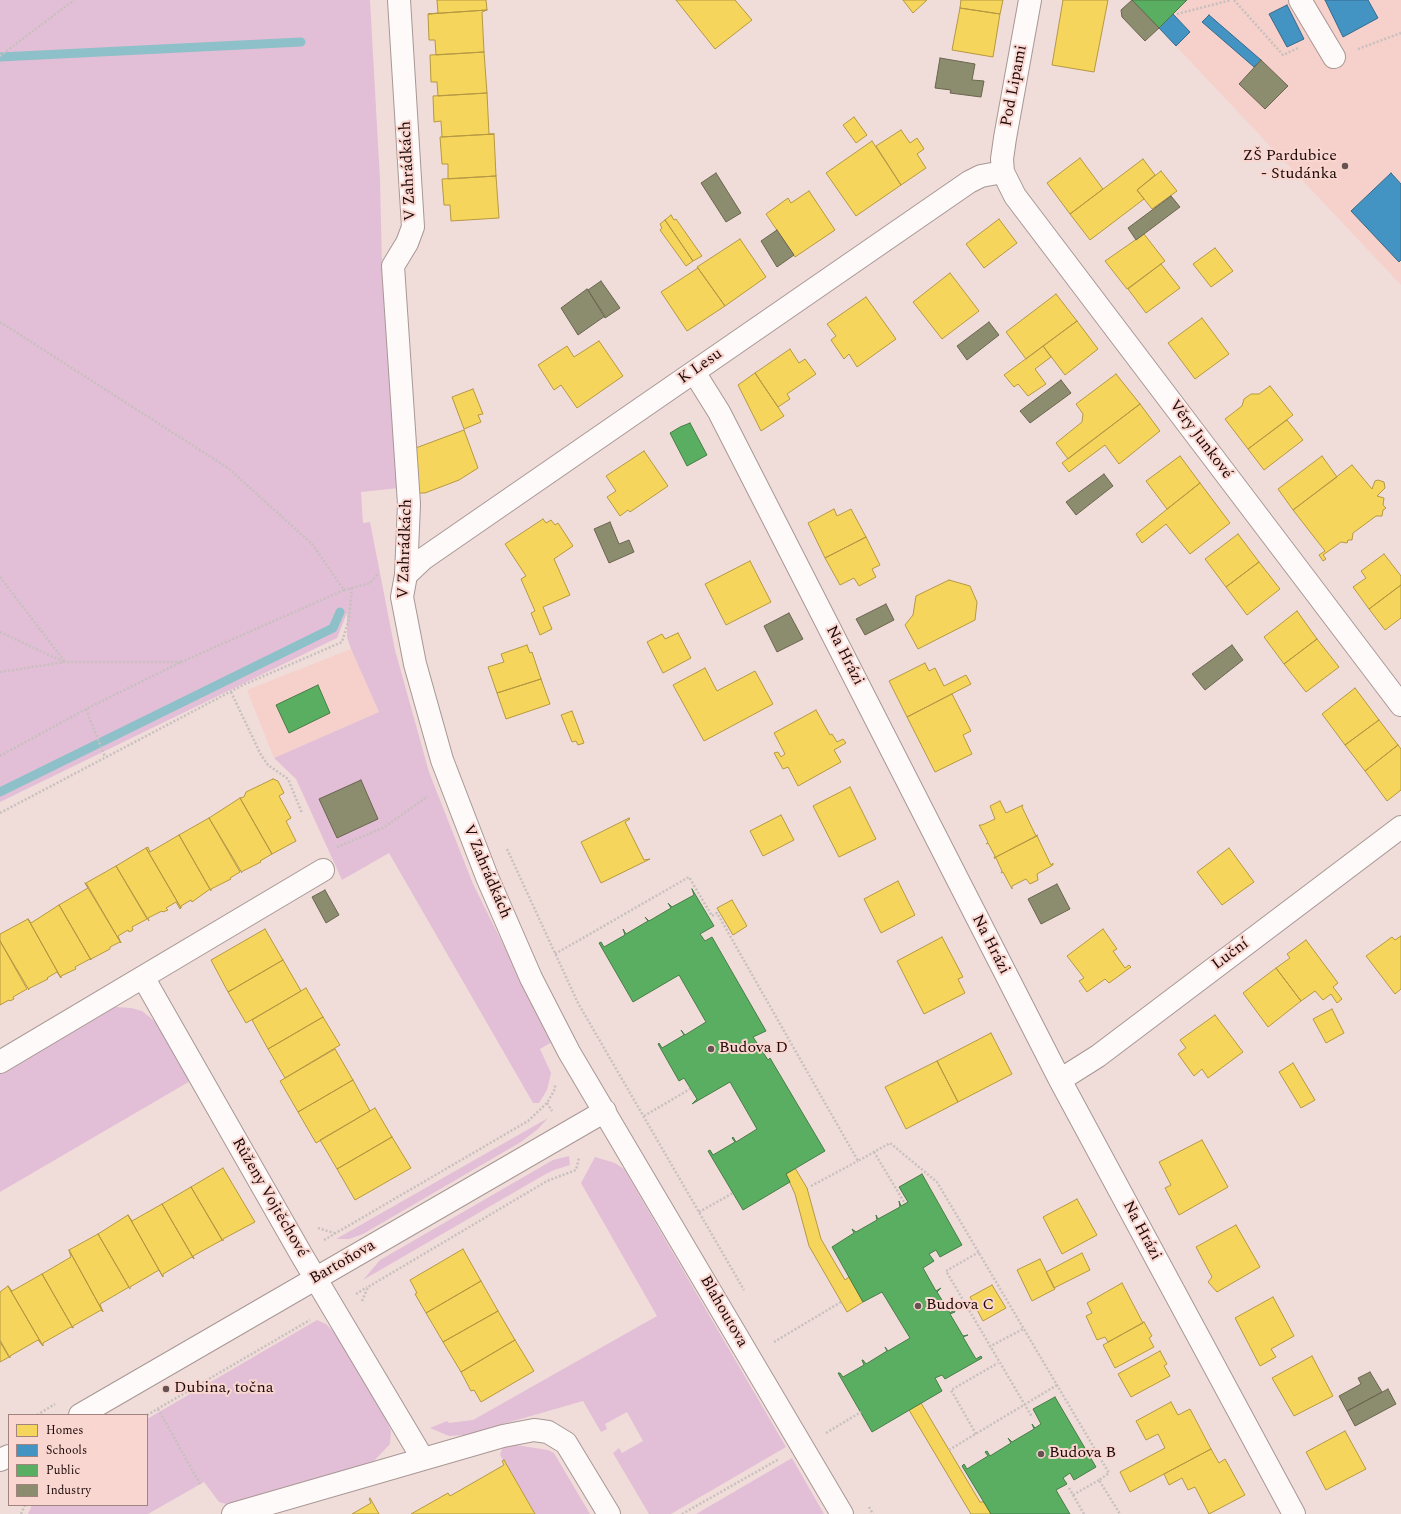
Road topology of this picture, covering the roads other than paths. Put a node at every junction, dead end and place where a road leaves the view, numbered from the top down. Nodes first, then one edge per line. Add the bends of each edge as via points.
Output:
1 (399, 0) edge
2 (1030, 0) edge
3 (1300, 0) edge
4 (1334, 57) road end
5 (1003, 172) junction
6 (694, 372) junction
7 (406, 575) junction
8 (1401, 705) edge
9 (1401, 827) edge
10 (323, 870) dead end
11 (143, 977) junction
12 (0, 1062) edge
13 (1060, 1080) junction
14 (605, 1111) junction
15 (316, 1278) junction
16 (82, 1414) edge
17 (423, 1459) junction
18 (233, 1514) edge
19 (609, 1514) edge
20 (842, 1514) edge
21 (1294, 1514) edge

1 - 7 street, V Zahrádkách via 413,215 411,234 393,266 409,504
2 - 5 street, Pod Lipami via 1005,138
3 - 4 street
5 - 6 street, K Lesu via 981,176 969,182
5 - 8 street, Věry Junkové via 1015,196
6 - 7 street, K Lesu via 423,558
6 - 13 street, Na Hrázi via 719,412
7 - 14 street, V Zahrádkách via 402,597 415,664 449,780 487,877 531,978 565,1044
9 - 13 street, Luční via 1098,1056
10 - 11 street
11 - 12 street
11 - 15 street, Růženy Vojtěchové
13 - 21 street, Na Hrázi
14 - 15 street, Bartoňova
14 - 20 street, Blahoutova
15 - 16 street, Bartoňova
15 - 17 street, Růženy Vojtěchové
17 - 18 street
17 - 19 street via 503,1436 534,1430 548,1432 566,1444

